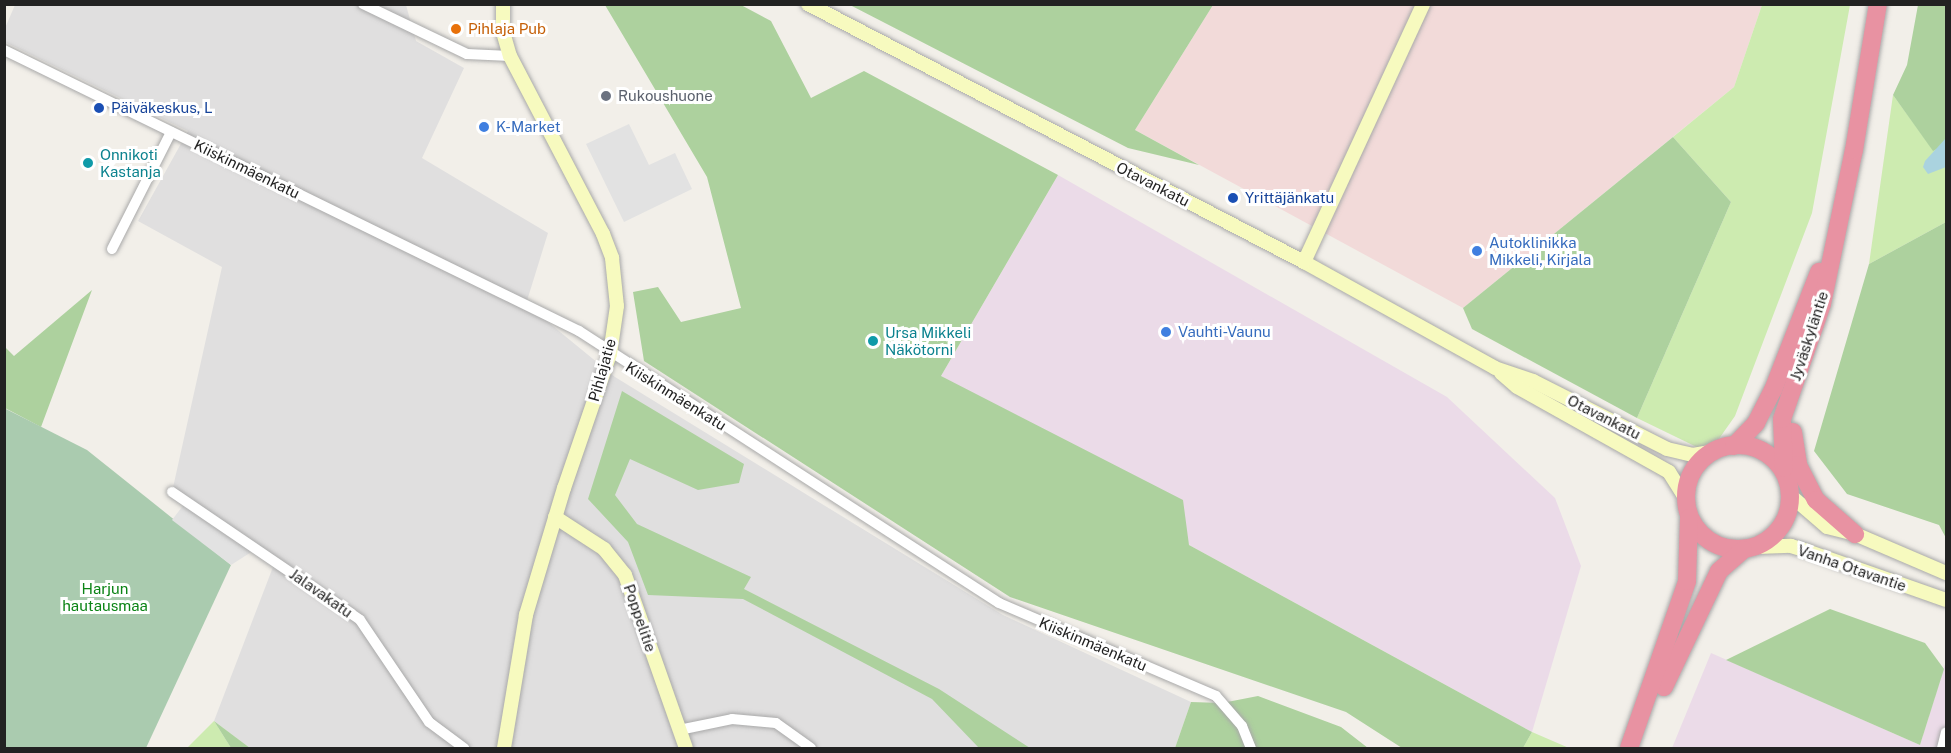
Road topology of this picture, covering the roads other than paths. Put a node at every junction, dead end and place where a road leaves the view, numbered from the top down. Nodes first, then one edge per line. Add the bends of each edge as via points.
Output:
1 (363, 4) edge
2 (503, 4) edge
3 (808, 4) edge
4 (1423, 4) edge
5 (1878, 4) edge
6 (4, 50) edge
7 (510, 56) junction
8 (171, 132) junction
9 (1843, 205) junction
10 (112, 249) dead end
11 (1304, 262) junction
12 (610, 354) junction
13 (1495, 368) junction
14 (1794, 382) junction
15 (1734, 446) junction
16 (1715, 451) junction
17 (1784, 468) junction
18 (172, 492) dead end
19 (1791, 495) junction
20 (1687, 507) junction
21 (555, 517) junction
22 (1855, 534) junction
23 (1751, 548) junction
24 (1947, 573) edge
25 (1947, 600) edge
26 (679, 730) junction
27 (1947, 732) edge
28 (464, 748) edge
29 (504, 748) edge
30 (686, 748) edge
31 (811, 748) edge
32 (1251, 748) edge
33 (1629, 748) edge
34 (1635, 748) edge
35 (1942, 748) edge

1 - 7 street via 467,54
2 - 7 main road, Pihlajatie via 503,32
3 - 11 main road, Otavankatu
4 - 11 main road
5 - 9 highway, Jyväskyläntie
6 - 8 street, Kiiskinmäenkatu
7 - 12 main road, Pihlajatie via 612,258 617,306
8 - 10 street
8 - 12 street, Kiiskinmäenkatu via 579,331
9 - 14 highway, Jyväskyläntie via 1822,304
9 - 15 highway, Jyväskyläntie via 1773,390 1756,423
11 - 13 main road, Otavankatu
12 - 21 main road, Pihlajatie
12 - 32 street, Kiiskinmäenkatu via 999,603 1216,696 1242,726
13 - 16 main road, Otavankatu via 1533,381 1667,449 1693,455
13 - 20 main road, Otavankatu via 1518,387 1669,472
14 - 17 highway, Jyväskyläntie via 1782,419
14 - 22 highway via 1793,444 1798,465 1816,500
15 - 16 highway
15 - 17 highway via 1761,449
16 - 20 highway via 1693,471
17 - 19 highway
18 - 28 street, Jalavakatu via 360,620 429,722
19 - 22 main road, Vanha Otavantie via 1814,520 1839,532
19 - 23 highway via 1777,528
20 - 23 highway via 1713,544 1726,550
20 - 33 highway via 1687,582
21 - 26 main road, Poppelitie via 604,549 625,575
21 - 29 main road, Pihlajatie via 526,615
22 - 24 main road, Vanha Otavantie
23 - 25 main road, Vanha Otavantie via 1798,549
23 - 34 highway via 1724,563 1710,587
26 - 30 main road, Poppelitie
26 - 31 street via 732,719 776,723
27 - 35 street

